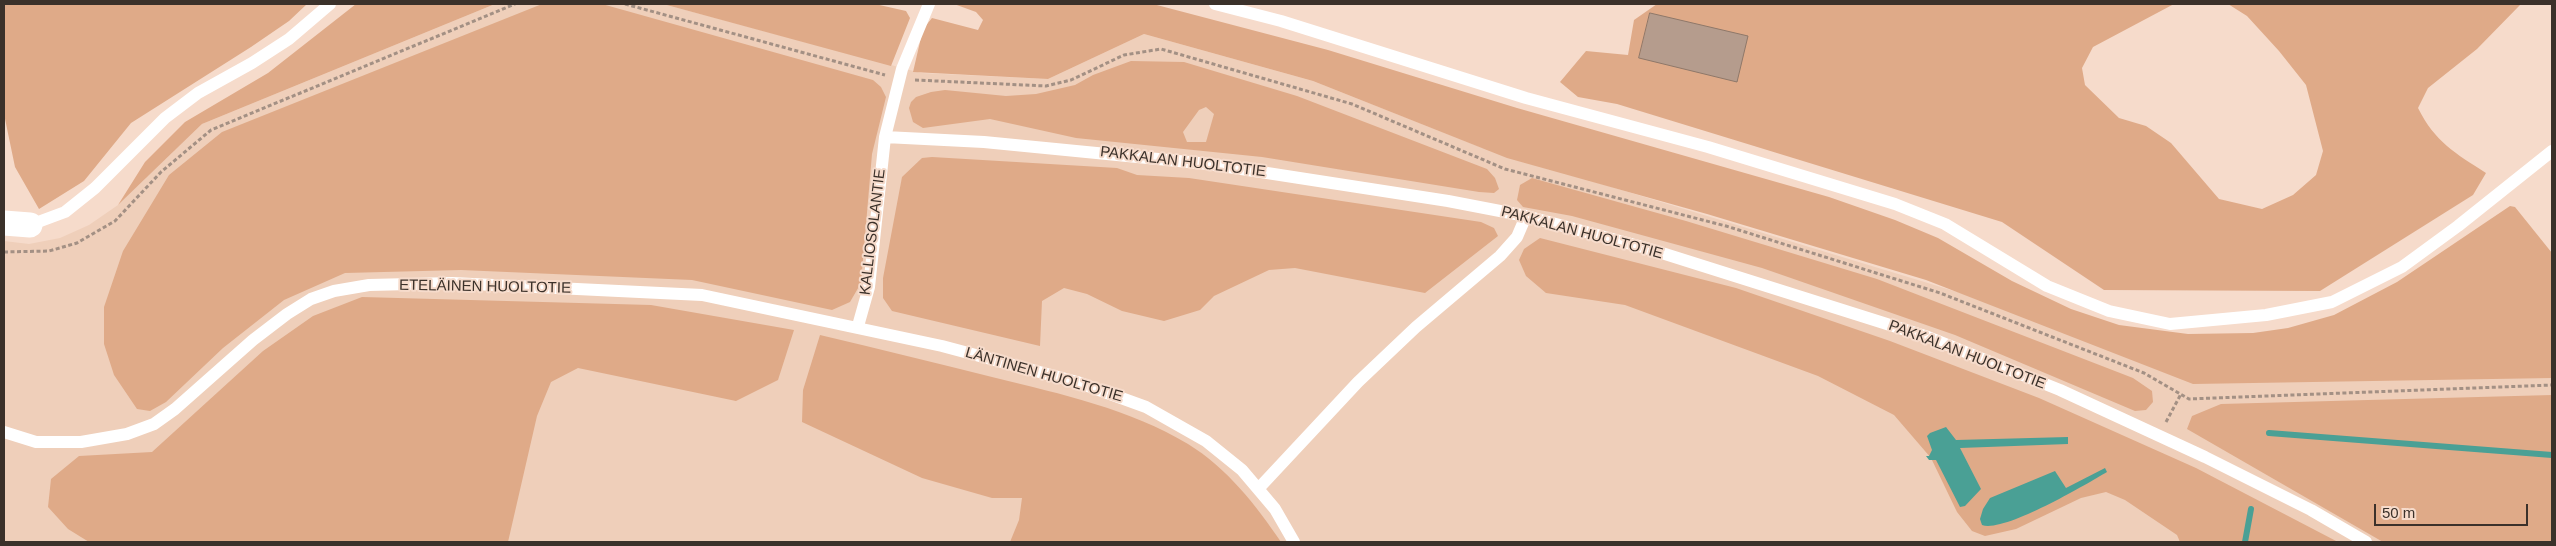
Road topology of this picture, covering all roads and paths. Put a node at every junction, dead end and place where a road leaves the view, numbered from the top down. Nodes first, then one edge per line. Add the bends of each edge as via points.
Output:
1 (330, 4) edge
2 (515, 4) edge
3 (625, 4) edge
4 (929, 4) edge
5 (1215, 4) edge
6 (900, 79) junction
7 (885, 137) junction
8 (2552, 151) edge
9 (1526, 216) junction
10 (4, 223) edge
11 (30, 224) joint
12 (4, 252) edge
13 (858, 326) junction
14 (2552, 385) edge
15 (2181, 394) junction
16 (4, 432) edge
17 (2158, 436) junction
18 (4, 441) edge
19 (36, 442) junction
20 (1259, 488) junction
21 (1294, 542) edge
22 (2366, 542) edge

1 - 11 lane via 289,39 198,93 165,118 95,188 65,212
2 - 12 path via 211,130 162,172 115,221 77,243 49,251
3 - 6 path
4 - 6 lane
5 - 8 lane via 1895,204 1945,224 2047,286 2109,311 2170,324 2266,315 2332,302 2402,267
6 - 7 lane
6 - 15 path via 1046,86 1071,80 1124,55 1160,50 1352,104 1505,169 1726,226 1940,293 2144,373
7 - 9 lane, PAKKALAN HUOLTOTIE via 984,142 1209,164
7 - 13 lane, KALLIOSOLANTIE via 869,287
9 - 17 lane, PAKKALAN HUOLTOTIE via 1646,248 1928,337 2060,390
9 - 20 lane via 1517,237 1500,256 1365,375
10 - 11 street
13 - 19 lane, ETELÄINEN HUOLTOTIE via 702,295 452,283 369,285 334,291 287,314 154,424 127,434 81,442
13 - 20 lane, LÄNTINEN HUOLTOTIE via 1026,367 1098,388 1138,404 1206,441
14 - 15 path via 2189,399
15 - 17 path
16 - 19 lane
17 - 22 lane, PAKKALAN HUOLTOTIE via 2311,510
18 - 19 lane, ETELÄINEN HUOLTOTIE
20 - 21 lane, LÄNTINEN HUOLTOTIE

